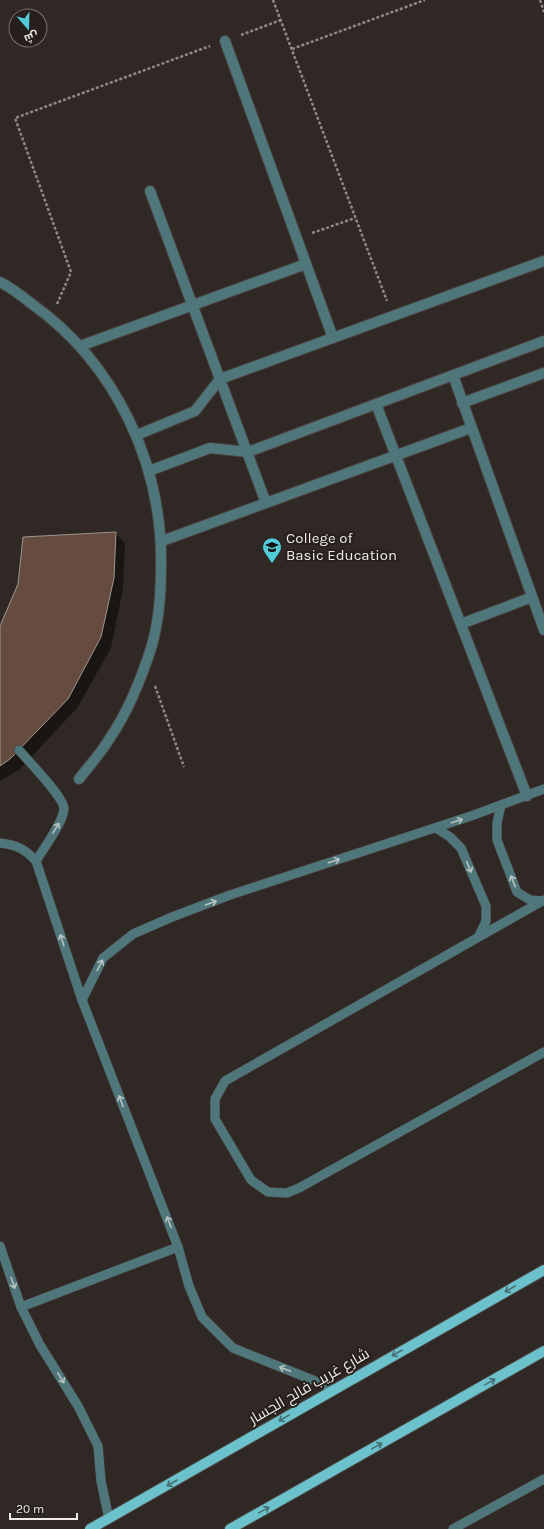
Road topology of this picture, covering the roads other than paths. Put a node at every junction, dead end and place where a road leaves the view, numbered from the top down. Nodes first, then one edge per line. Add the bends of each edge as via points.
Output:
1 (225, 41) road end
2 (150, 191) dead end
3 (544, 261) edge
4 (306, 264) junction
5 (0, 282) edge
6 (192, 305) junction
7 (333, 338) junction
8 (544, 341) edge
9 (80, 346) junction
10 (544, 373) edge
11 (453, 375) junction
12 (220, 379) junction
13 (462, 403) junction
14 (376, 404) junction
15 (471, 428) junction
16 (137, 435) junction
17 (248, 452) junction
18 (396, 456) junction
19 (149, 471) junction
20 (266, 503) junction
21 (162, 541) junction
22 (532, 598) junction
23 (461, 624) junction
24 (544, 630) edge
25 (19, 750) dead end
26 (79, 779) dead end
27 (544, 790) edge
28 (527, 796) junction
29 (501, 805) junction
30 (436, 828) junction
31 (0, 843) edge
32 (36, 862) junction
33 (543, 901) edge
34 (479, 936) junction
35 (82, 1000) junction
36 (544, 1052) edge
37 (0, 1246) edge
38 (178, 1247) junction
39 (544, 1270) edge
40 (22, 1307) junction
41 (544, 1351) edge
42 (334, 1389) junction
43 (544, 1479) edge
44 (109, 1518) junction
45 (90, 1529) edge
46 (230, 1529) edge
47 (453, 1529) edge

1 - 4 street
2 - 6 street
3 - 7 street
4 - 6 street
4 - 7 street
5 - 9 street via 50,317
6 - 9 street
6 - 12 street
7 - 12 street
8 - 11 street
9 - 16 street via 112,388
10 - 13 street
11 - 13 street
11 - 14 street
12 - 16 street via 195,410
12 - 17 street
13 - 15 street
14 - 17 street
14 - 18 street
15 - 18 street
15 - 22 street
16 - 19 street
17 - 19 street via 210,448
17 - 20 street
18 - 20 street
18 - 23 street
19 - 21 street
20 - 21 street
21 - 26 street via 161,592 152,644 135,692 110,738
22 - 23 street
22 - 24 street
23 - 28 street
32 -> 25 lane via 60,821 64,808 58,796
27 - 28 lane
28 - 29 lane
30 -> 29 lane
33 -> 29 lane via 530,900 517,892 497,840
30 -> 34 lane via 461,848 486,906 486,921
35 -> 30 lane via 103,958 134,934 230,895
31 - 32 lane via 27,851
35 -> 32 lane
33 - 34 lane
34 - 36 lane via 225,1081 215,1099 215,1119 251,1180 268,1192 287,1193
38 -> 35 lane
37 -> 40 lane
38 - 40 lane
42 -> 38 lane via 233,1348 202,1317 189,1286
39 -> 42 main road, شارع غريب فالح الجسار
40 -> 44 lane via 40,1345 78,1406 98,1446 101,1481
46 -> 41 main road
42 -> 44 main road, شارع غريب فالح الجسار
43 - 47 lane
44 - 45 main road, شارع غريب فالح الجسار

